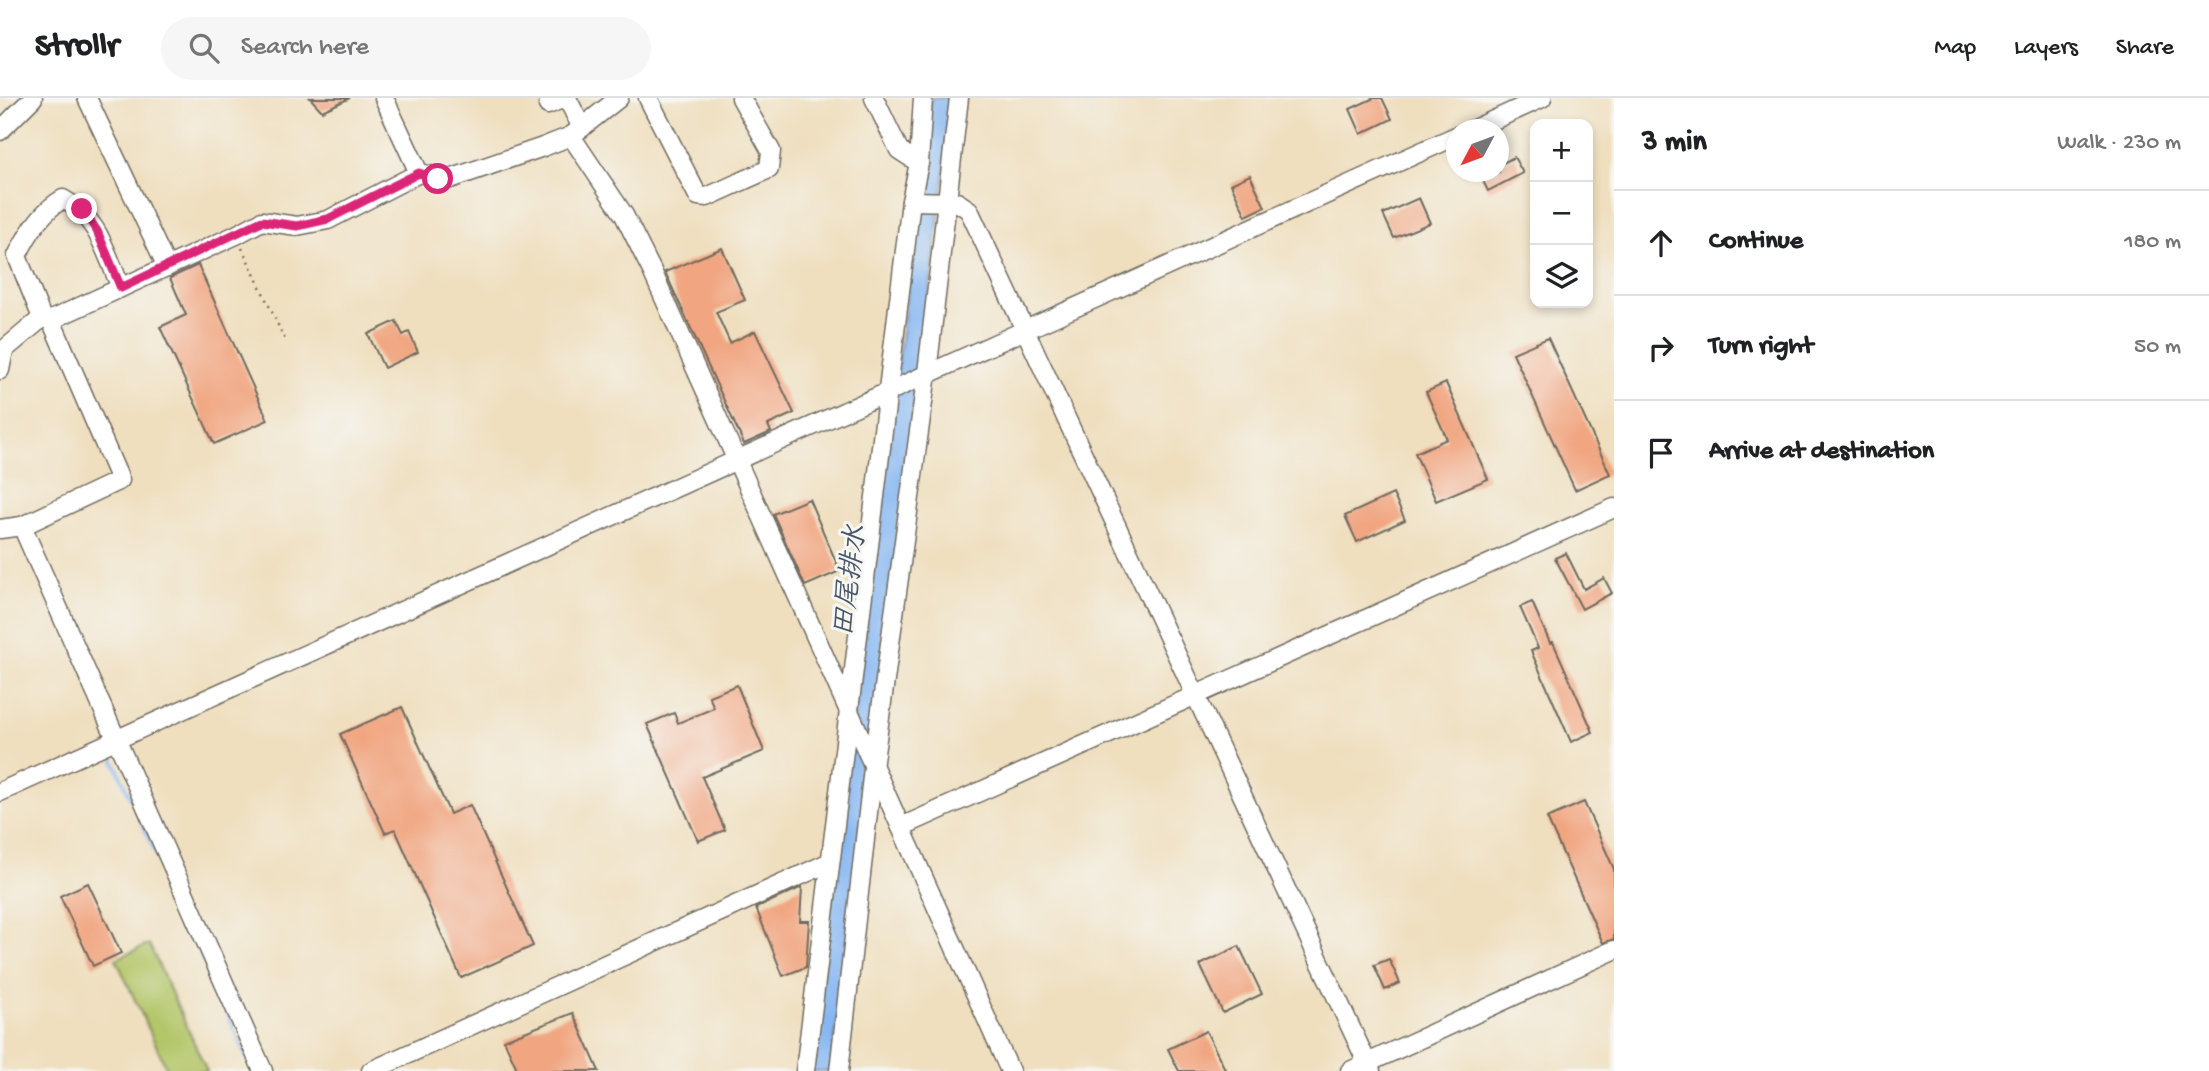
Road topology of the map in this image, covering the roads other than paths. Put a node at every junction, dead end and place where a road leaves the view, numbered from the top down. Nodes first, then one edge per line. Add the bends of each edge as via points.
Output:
1 (33, 98) edge
2 (87, 98) edge
3 (384, 98) edge
4 (620, 98) edge
5 (648, 98) edge
6 (741, 98) edge
7 (874, 98) edge
8 (923, 98) edge
9 (959, 98) edge
10 (1542, 98) edge
11 (559, 100) edge
12 (1496, 119) edge
13 (0, 131) edge
14 (577, 132) junction
15 (1446, 141) edge
16 (919, 163) junction
17 (419, 173) junction
18 (916, 202) junction
19 (946, 202) junction
20 (167, 267) junction
21 (121, 288) junction
22 (47, 319) junction
23 (1024, 330) junction
24 (2, 349) edge
25 (0, 370) edge
26 (927, 373) junction
27 (889, 390) junction
28 (737, 458) junction
29 (1614, 508) edge
30 (22, 526) junction
31 (0, 528) edge
32 (1197, 696) junction
33 (848, 711) junction
34 (115, 740) junction
35 (873, 768) junction
36 (0, 792) edge
37 (901, 827) junction
38 (830, 862) junction
39 (1614, 950) edge
40 (1369, 1067) edge
41 (262, 1071) edge
42 (371, 1071) edge
43 (805, 1071) edge
44 (839, 1071) edge
45 (1010, 1071) edge
46 (1350, 1071) edge

1 - 13 street
2 - 20 street
3 - 17 street
4 - 14 street
5 - 6 street via 698,196 707,197 769,169 771,151
7 - 16 street via 899,150
8 - 16 street
9 - 19 street
10 - 12 street
11 - 14 street
14 - 17 street via 450,179
14 - 28 street via 624,215
15 - 23 street
16 - 18 street
17 - 20 street via 328,219 297,226 262,221
18 - 19 street
18 - 27 street
19 - 23 street via 957,202 969,210
19 - 26 street
20 - 21 street
21 - 22 street
21 - 22 street via 97,231 82,209 63,199 27,236 18,256
22 - 24 street
22 - 30 street via 120,480
23 - 26 street
23 - 32 street
24 - 25 street
26 - 27 street
26 - 35 street
27 - 28 street
27 - 33 street
28 - 33 street
28 - 34 street
29 - 32 street
30 - 31 street
30 - 34 street
32 - 37 street
32 - 40 street
33 - 35 street
33 - 38 street
34 - 36 street
34 - 41 street
35 - 37 street
35 - 44 street
37 - 45 street
38 - 42 street
38 - 43 street
39 - 40 street
40 - 46 street

